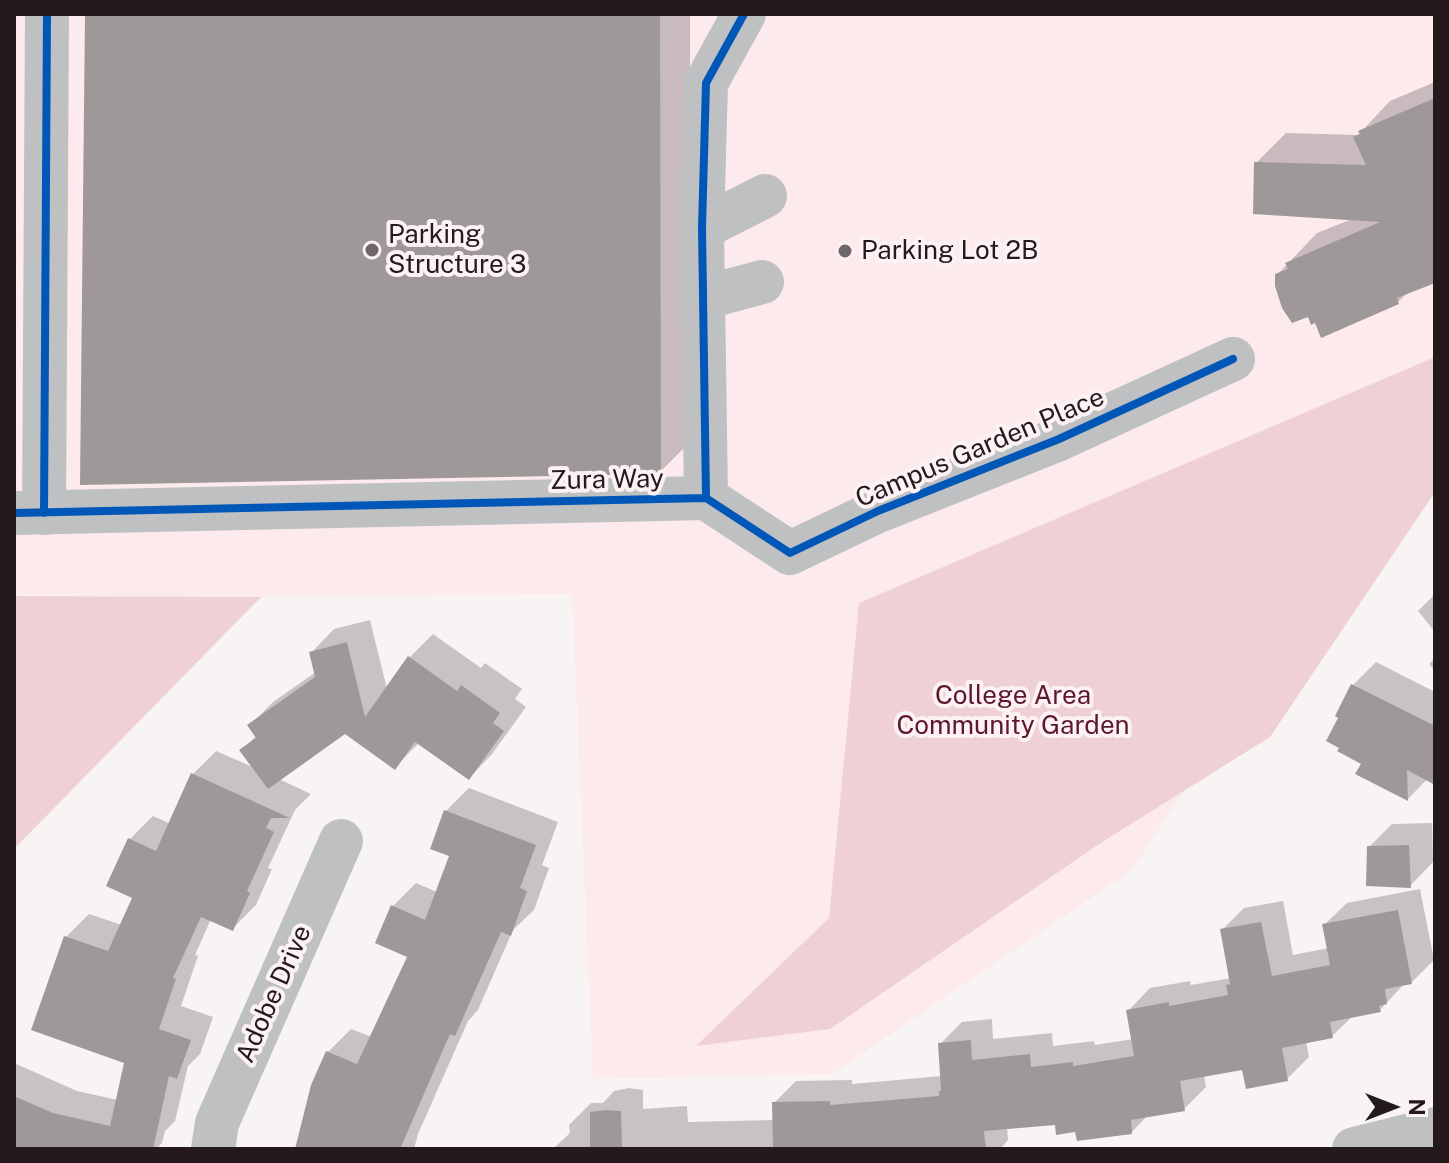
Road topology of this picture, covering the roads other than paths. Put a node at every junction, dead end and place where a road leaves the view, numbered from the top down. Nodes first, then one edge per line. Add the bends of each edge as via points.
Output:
1 (47, 14) edge
2 (744, 14) edge
3 (765, 196) dead end
4 (702, 228) junction
5 (762, 282) dead end
6 (703, 298) junction
7 (1233, 359) dead end
8 (706, 498) junction
9 (29, 513) edge
10 (341, 841) dead end
11 (1435, 1129) edge
12 (213, 1149) edge
13 (1354, 1149) edge

1 - 9 street
2 - 4 street via 706,83
3 - 4 street
4 - 6 street
5 - 6 street
6 - 8 street
7 - 8 street, Campus Garden Place via 790,553
8 - 9 street, Zura Way
10 - 12 street, Adobe Drive via 217,1123
11 - 13 street

